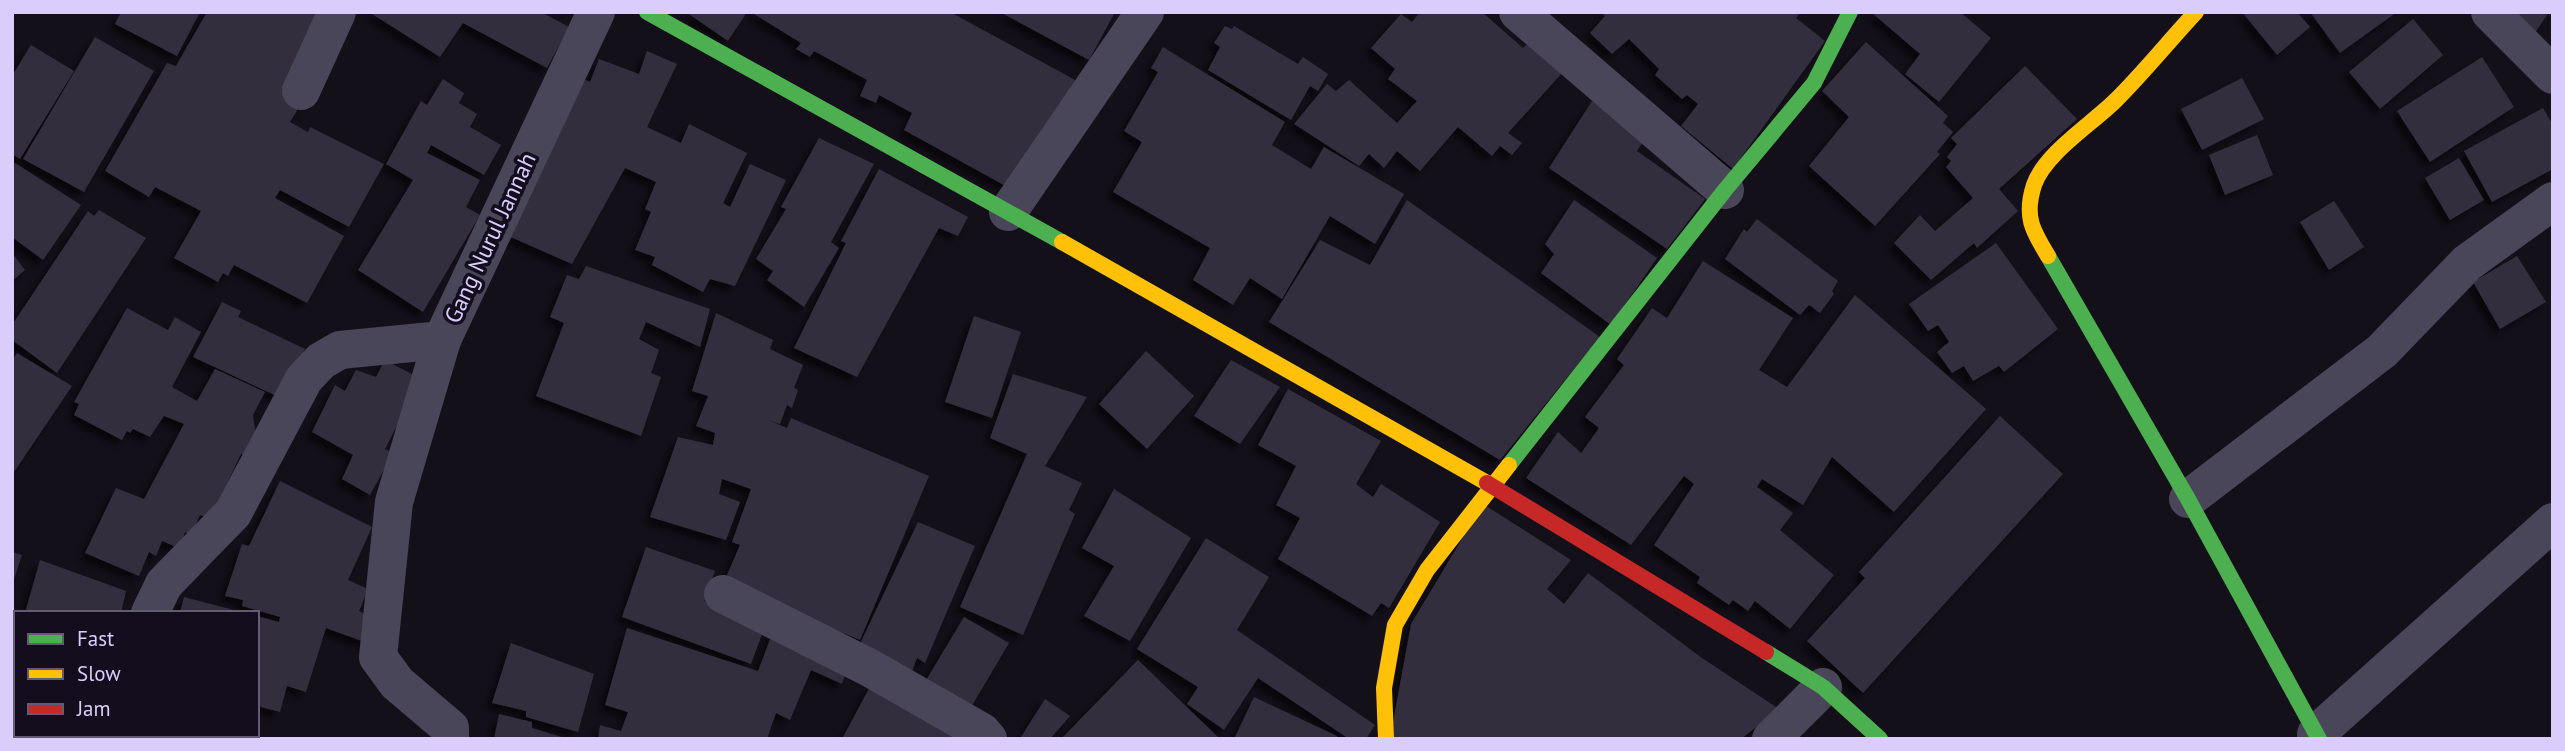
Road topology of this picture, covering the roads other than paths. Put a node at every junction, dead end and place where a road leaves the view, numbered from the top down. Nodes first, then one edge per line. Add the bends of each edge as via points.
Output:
1 (337, 12) edge
2 (596, 12) edge
3 (647, 12) edge
4 (1145, 12) edge
5 (1518, 12) edge
6 (1850, 12) edge
7 (2196, 12) edge
8 (2490, 12) edge
9 (2553, 75) edge
10 (301, 91) dead end
11 (1725, 190) junction
12 (2553, 201) edge
13 (1008, 212) junction
14 (442, 340) junction
15 (1492, 485) junction
16 (2188, 499) junction
17 (2553, 522) edge
18 (723, 593) dead end
19 (151, 611) edge
20 (1823, 687) junction
21 (2317, 736) edge
22 (450, 739) edge
23 (988, 739) edge
24 (1387, 739) edge
25 (1771, 739) edge
26 (1880, 739) edge

1 - 10 street
2 - 14 street, Gang Nurul Jannah
3 - 13 street
4 - 13 street
5 - 11 street
6 - 11 street via 1814,83
7 - 16 street via 2115,101 2052,158 2035,183 2029,211 2031,227
8 - 9 street
11 - 15 street
12 - 16 street via 2467,263 2382,351
13 - 15 street
14 - 19 street, Gang Nurul Jannah via 340,350 321,362 304,379 233,513 164,584
14 - 22 street via 394,502 378,657 397,682 450,728
15 - 20 street
15 - 24 street via 1427,570 1395,625 1384,688
16 - 21 street
17 - 21 street
18 - 23 street via 870,668
20 - 25 street
20 - 26 street

